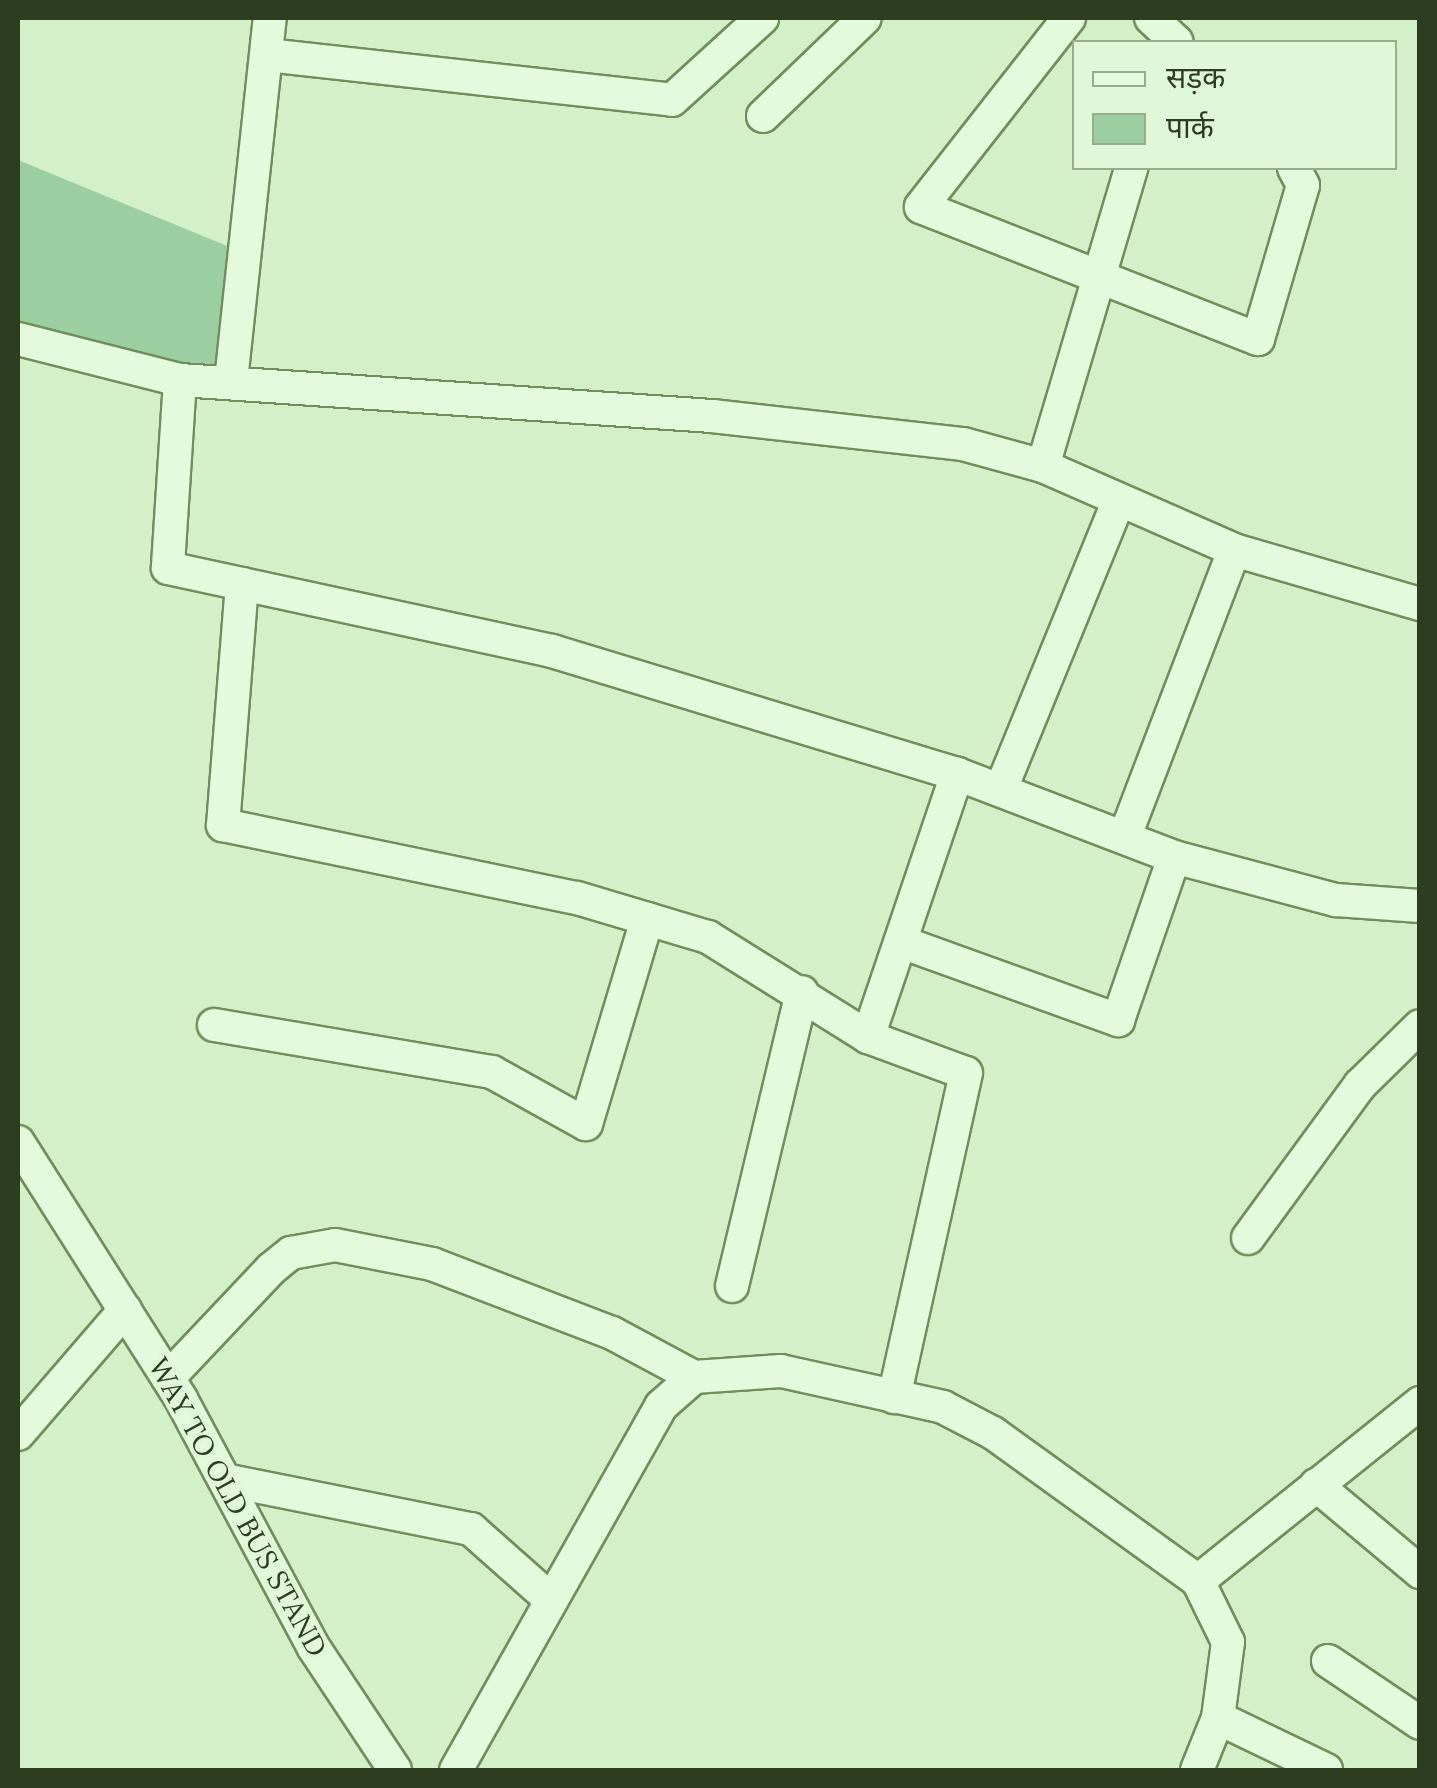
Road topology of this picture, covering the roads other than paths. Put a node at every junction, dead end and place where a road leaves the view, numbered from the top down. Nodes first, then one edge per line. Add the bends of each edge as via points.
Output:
1 (270, 18) edge
2 (762, 18) edge
3 (866, 18) edge
4 (1069, 18) edge
5 (1151, 18) edge
6 (1175, 40) edge
7 (267, 55) junction
8 (763, 116) dead end
9 (1130, 170) edge
10 (1295, 170) edge
11 (1098, 280) junction
12 (18, 340) edge
13 (180, 380) junction
14 (231, 382) junction
15 (1043, 466) junction
16 (1118, 502) junction
17 (1234, 550) junction
18 (242, 584) junction
19 (1420, 604) edge
20 (958, 774) junction
21 (1001, 789) junction
22 (1125, 836) junction
23 (1174, 857) junction
24 (1420, 906) edge
25 (647, 919) junction
26 (901, 942) junction
27 (802, 992) junction
28 (214, 1025) dead end
29 (1420, 1026) edge
30 (868, 1037) junction
31 (18, 1142) edge
32 (1248, 1238) dead end
33 (732, 1286) dead end
34 (125, 1310) junction
35 (694, 1377) junction
36 (168, 1378) junction
37 (894, 1396) junction
38 (1420, 1403) edge
39 (18, 1434) edge
40 (230, 1481) junction
41 (1316, 1485) junction
42 (1420, 1572) edge
43 (1198, 1581) junction
44 (548, 1598) junction
45 (1328, 1661) dead end
46 (1218, 1718) junction
47 (1420, 1722) edge
48 (395, 1770) edge
49 (456, 1770) edge
50 (1197, 1770) edge
51 (1326, 1770) edge

1 - 7 street
2 - 7 street via 672,100
3 - 8 street
4 - 11 street via 921,207
5 - 6 street
7 - 14 street
9 - 11 street
10 - 11 street via 1303,185 1258,338
11 - 15 street
12 - 13 street
13 - 14 street
13 - 18 street via 168,568
14 - 15 street via 858,431 963,444
15 - 16 street
16 - 17 street
16 - 21 street
17 - 19 street
17 - 22 street
18 - 20 street via 552,651
18 - 25 street via 223,825
20 - 21 street
20 - 26 street
21 - 22 street
22 - 23 street
23 - 24 street via 1336,900
23 - 26 street via 1118,1020
25 - 27 street via 708,937
25 - 28 street via 586,1124 492,1072
26 - 30 street
27 - 30 street
27 - 33 street
29 - 32 street via 1360,1084
30 - 37 street via 966,1074
31 - 34 street, WAY TO OLD BUS STAND
34 - 36 street, WAY TO OLD BUS STAND
34 - 39 street
35 - 36 street via 612,1333 432,1264 335,1245 291,1254 271,1269
35 - 37 street via 780,1371
35 - 44 street via 643,1432
36 - 40 street, WAY TO OLD BUS STAND
37 - 43 street via 943,1407 993,1433
38 - 41 street
40 - 44 street via 471,1530
40 - 48 street, WAY TO OLD BUS STAND via 314,1648
41 - 42 street
41 - 43 street
43 - 46 street via 1228,1642
44 - 49 street
45 - 47 street
46 - 50 street
46 - 51 street

